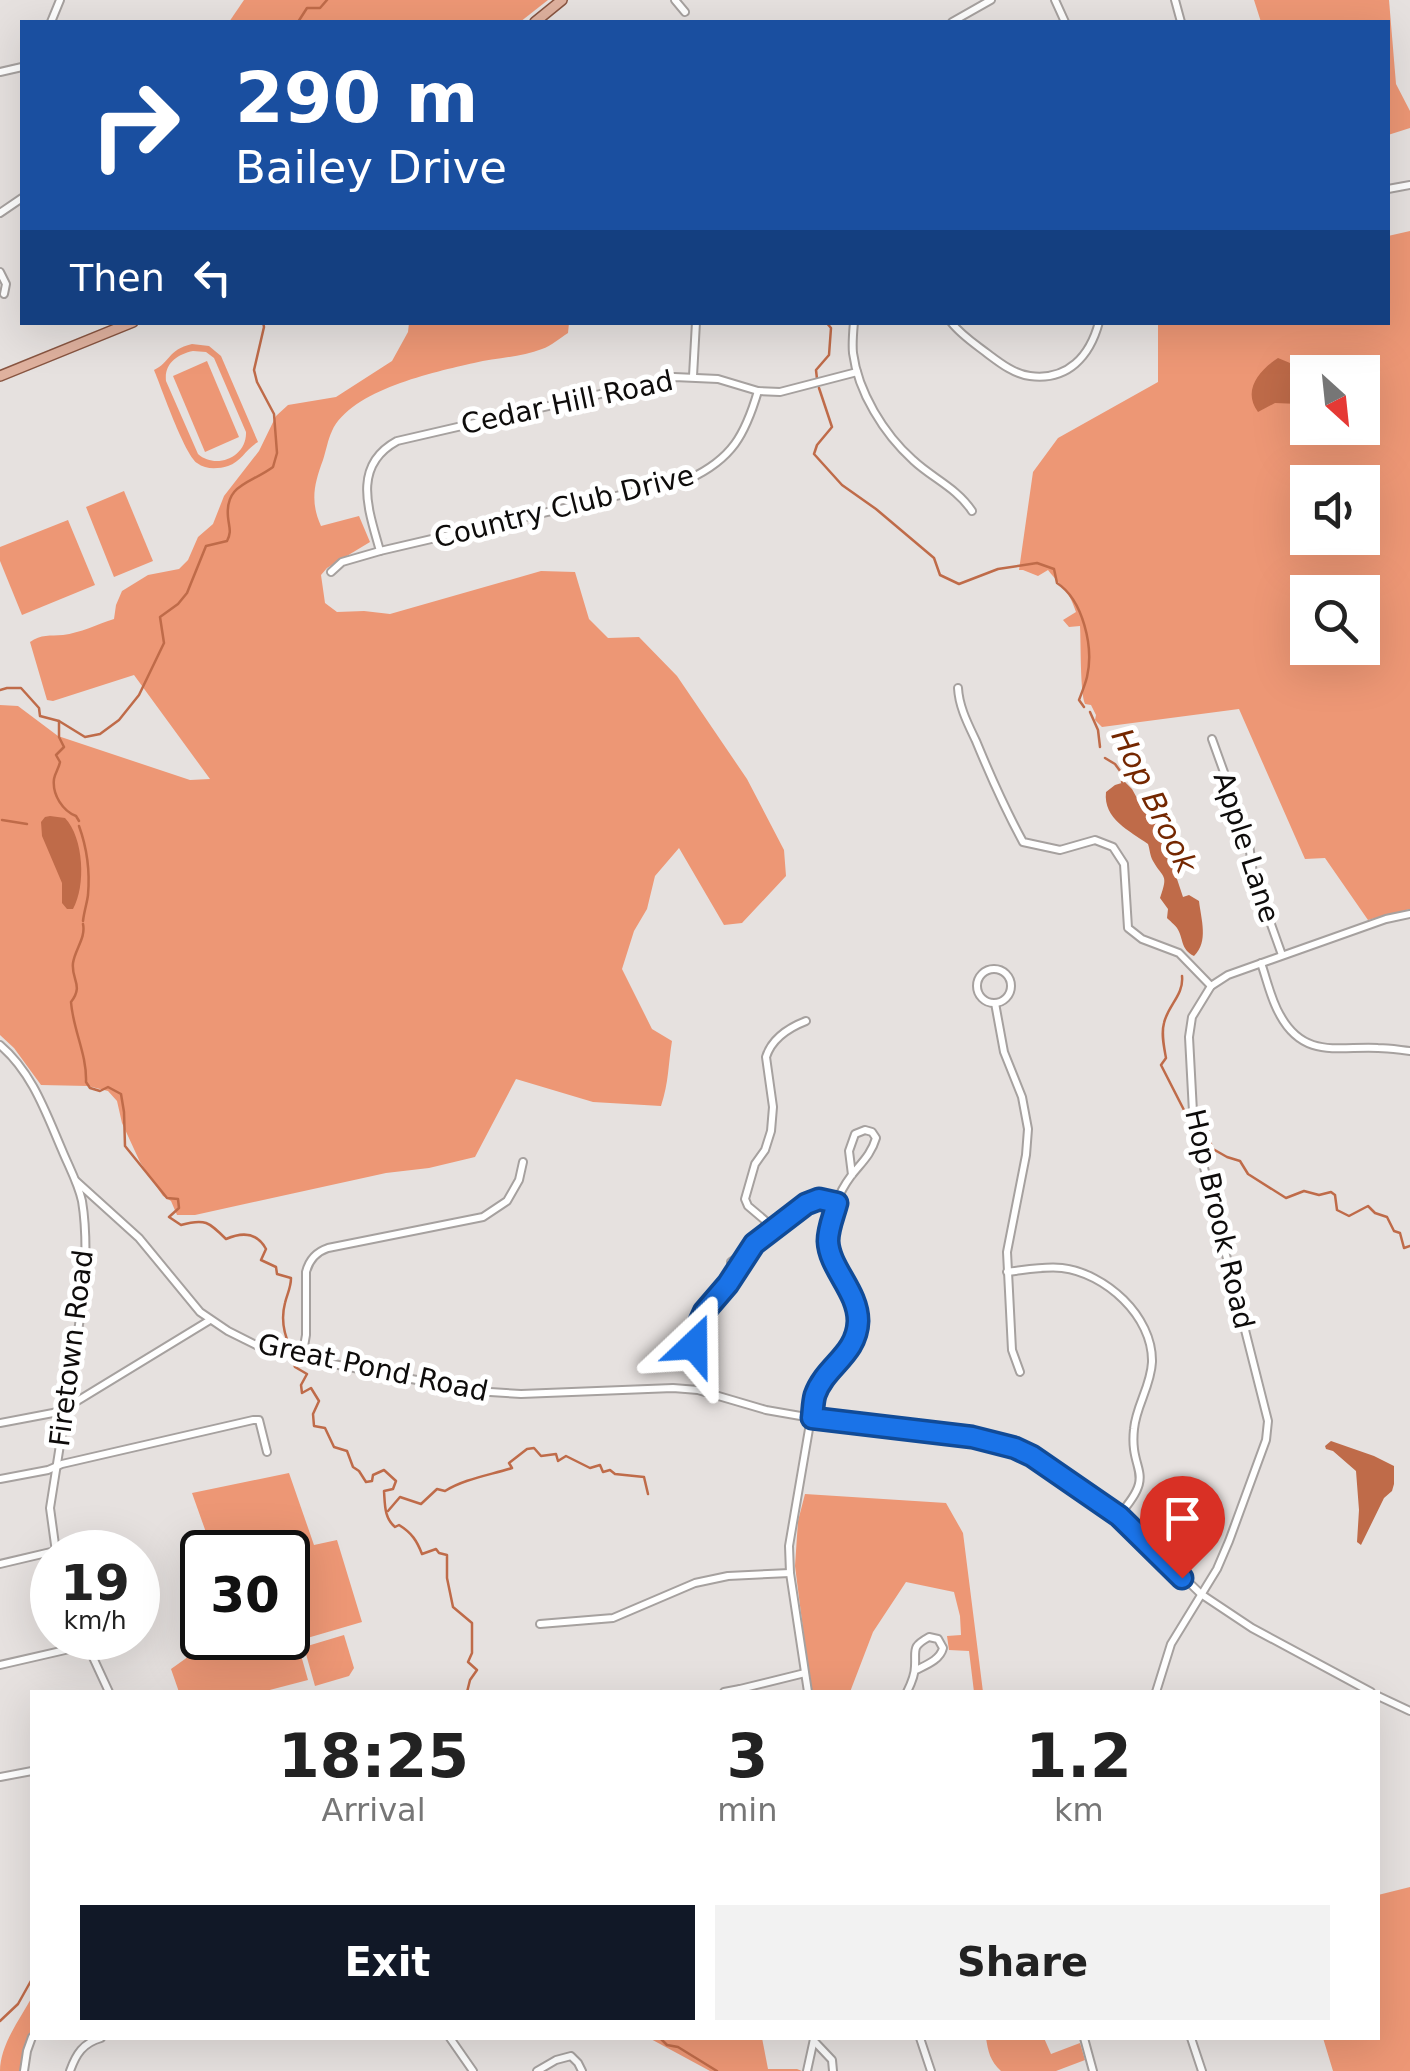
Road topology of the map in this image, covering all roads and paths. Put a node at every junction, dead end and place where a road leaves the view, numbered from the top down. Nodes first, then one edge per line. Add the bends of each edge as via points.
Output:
1 (562, 0) edge
2 (675, 0) edge
3 (991, 0) edge
4 (685, 12) dead end
5 (537, 20) edge
6 (956, 20) edge
7 (0, 272) edge
8 (4, 294) dead end
9 (126, 325) edge
10 (696, 325) edge
11 (854, 325) edge
12 (954, 325) edge
13 (1097, 325) edge
14 (857, 372) junction
15 (0, 376) edge
16 (694, 376) junction
17 (758, 391) junction
18 (972, 510) dead end
19 (380, 551) junction
20 (331, 572) dead end
21 (958, 688) dead end
22 (1212, 740) dead end
23 (1410, 914) edge
24 (1282, 954) junction
25 (1261, 963) junction
26 (1211, 986) junction
27 (996, 1003) junction
28 (806, 1021) dead end
29 (0, 1044) edge
30 (1410, 1052) edge
31 (523, 1162) dead end
32 (852, 1174) junction
33 (76, 1181) junction
34 (837, 1203) junction
35 (774, 1228) junction
36 (1007, 1272) junction
37 (210, 1320) junction
38 (302, 1358) junction
39 (696, 1359) dead end
40 (1020, 1372) dead end
41 (64, 1408) junction
42 (812, 1418) junction
43 (0, 1423) edge
44 (267, 1452) dead end
45 (56, 1467) junction
46 (0, 1478) edge
47 (1119, 1516) junction
48 (53, 1530) edge
49 (30, 1558) edge
50 (0, 1564) edge
51 (790, 1573) junction
52 (1201, 1594) junction
53 (540, 1624) dead end
54 (30, 1657) edge
55 (95, 1660) edge
56 (0, 1666) edge
57 (916, 1670) junction
58 (806, 1673) junction
59 (108, 1690) edge
60 (745, 1690) edge
61 (808, 1690) edge
62 (909, 1690) edge
63 (1157, 1690) edge
64 (1366, 1690) edge
65 (1380, 1697) edge
66 (1410, 1711) edge
67 (30, 1771) edge
68 (0, 1777) edge
69 (31, 2040) edge
70 (96, 2040) edge
71 (451, 2040) edge
72 (814, 2040) edge
73 (921, 2040) edge
74 (1085, 2040) edge
75 (1192, 2040) edge
76 (24, 2071) edge
77 (70, 2071) edge
78 (473, 2071) edge
79 (536, 2071) edge
80 (582, 2071) edge
81 (807, 2071) edge
82 (833, 2071) edge
83 (931, 2071) edge
84 (1094, 2071) edge
85 (1202, 2071) edge

1 - 5 main road
2 - 4 street
3 - 6 street
7 - 8 street
9 - 15 main road
10 - 16 street
11 - 14 street
12 - 13 street via 1002,364 1032,376 1056,375 1086,355
14 - 17 street, Cedar Hill Road via 794,390
14 - 18 street via 893,439
16 - 17 street, Cedar Hill Road
16 - 19 street, Cedar Hill Road via 654,380 389,446 366,482
17 - 19 street, Country Club Drive via 740,439 689,479
19 - 20 street, Country Club Drive
21 - 26 street via 1022,842 1060,850 1095,840 1113,847 1124,864 1128,928 1179,953
22 - 24 street, Apple Lane
23 - 24 street
24 - 25 street
25 - 26 street
25 - 30 street via 1277,1011 1302,1040 1330,1049
26 - 52 street, Hop Brook Road via 1192,1017 1189,1038 1193,1114 1268,1422 1229,1541
27 - 27 street via 1006,999 1010,978 990,970 977,988 985,1001
27 - 36 street via 1028,1129
28 - 35 street via 784,1032 766,1057 771,1131 744,1198
29 - 33 street, Firetown Road via 31,1081
31 - 38 street via 507,1200 483,1217 316,1254 306,1272
32 - 32 street via 872,1152 872,1132 855,1134
32 - 34 street
33 - 37 street, Great Pond Road via 140,1238
33 - 41 street, Firetown Road via 85,1272
34 - 35 street via 810,1202
34 - 42 street via 829,1249 854,1300 857,1328 848,1352 816,1394
35 - 39 street via 754,1244 700,1318
36 - 40 street via 1012,1350
36 - 47 street via 1078,1272 1120,1297 1143,1325 1152,1364 1134,1425 1141,1480
37 - 38 street, Great Pond Road via 262,1348
37 - 41 street
38 - 42 street, Great Pond Road via 489,1392 698,1390
41 - 43 street
41 - 45 street, Firetown Road
42 - 47 street, Great Pond Road via 997,1441 1032,1456
42 - 51 street via 792,1520
44 - 45 street via 257,1419
45 - 46 street
45 - 48 street, Firetown Road
47 - 52 street, Great Pond Road
49 - 50 street
51 - 53 street via 728,1576 613,1618
51 - 58 street
52 - 63 street, Hop Brook Road via 1171,1644
52 - 64 street, Great Pond Road
54 - 56 street
55 - 59 street
57 - 57 street via 939,1656 938,1640 917,1644
57 - 62 street
58 - 60 street
58 - 61 street
65 - 66 street
67 - 68 street
69 - 76 street
70 - 77 street via 78,2052
71 - 78 street
72 - 81 street
72 - 82 street
73 - 83 street
74 - 84 street
75 - 85 street
79 - 80 street via 571,2056

